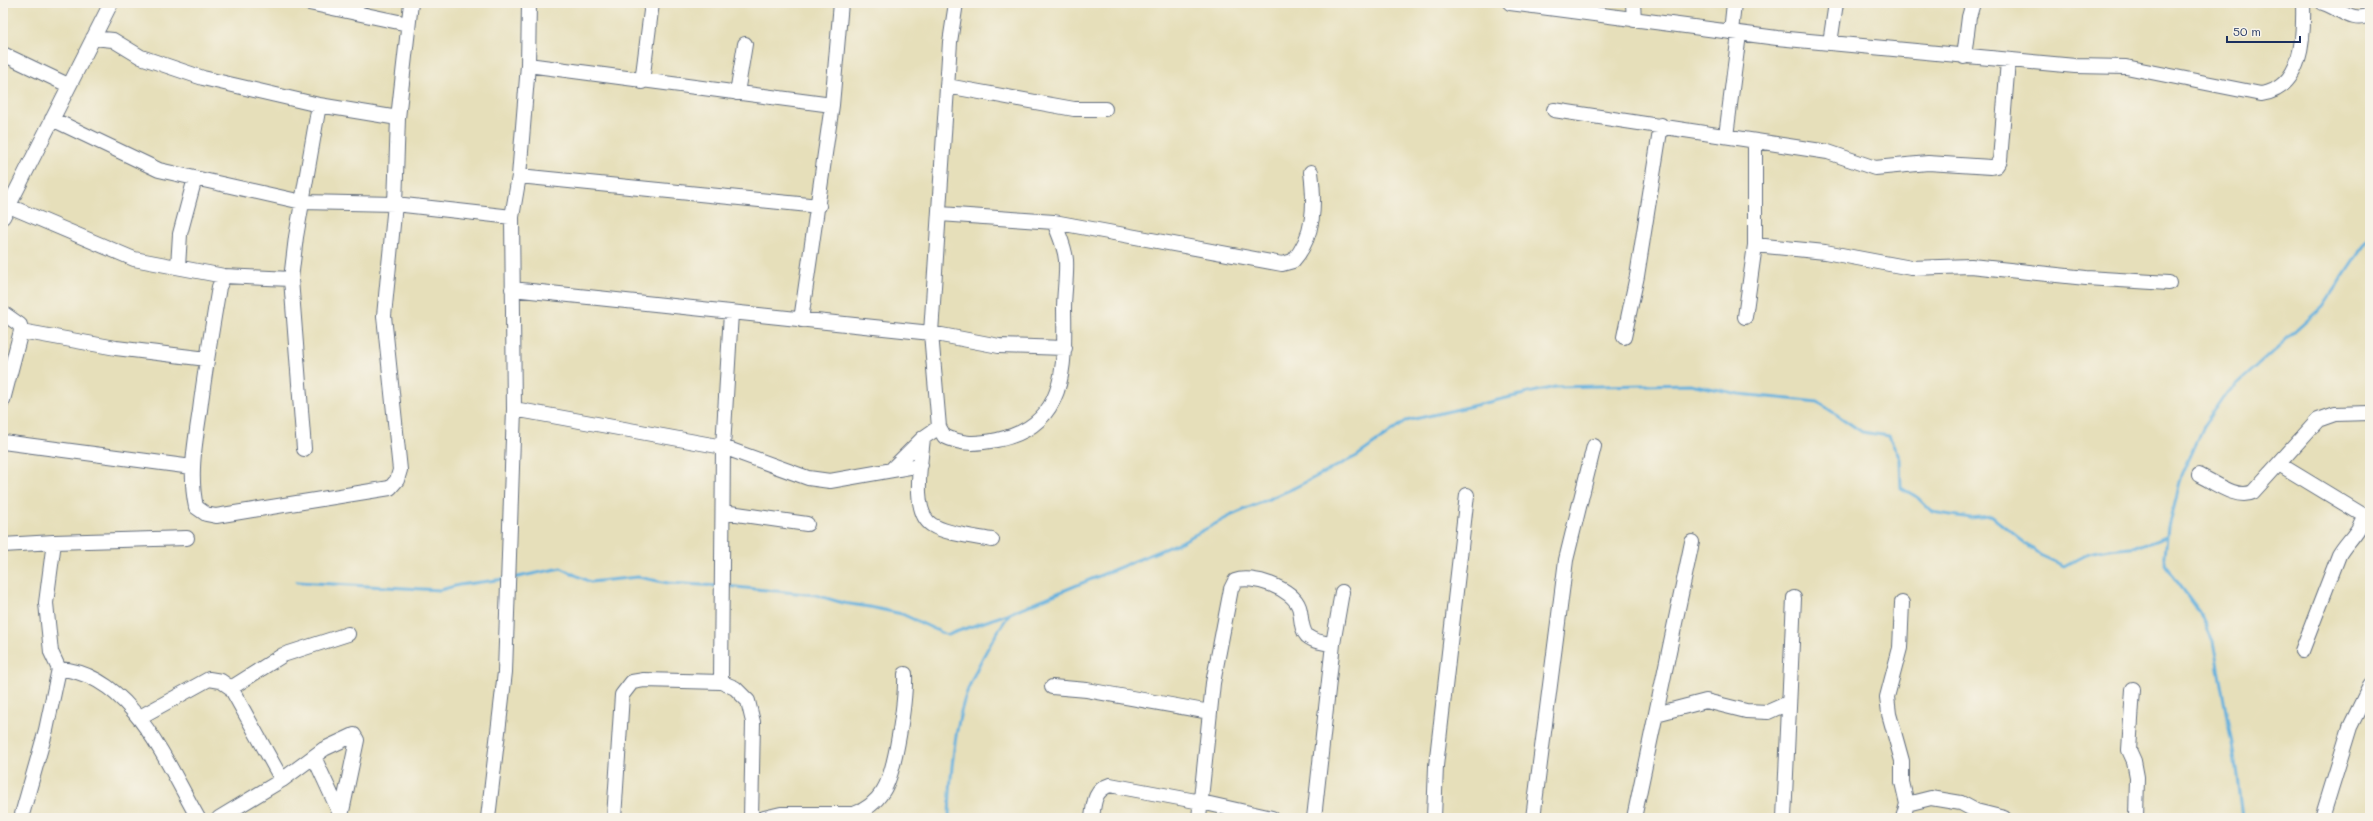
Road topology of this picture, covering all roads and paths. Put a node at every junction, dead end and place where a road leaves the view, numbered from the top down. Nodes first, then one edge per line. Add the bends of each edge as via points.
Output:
1 (110, 3) edge
2 (309, 3) edge
3 (411, 3) edge
4 (529, 3) edge
5 (652, 3) edge
6 (841, 3) edge
7 (956, 3) edge
8 (1510, 3) edge
9 (1633, 3) edge
10 (1734, 3) edge
11 (1836, 3) edge
12 (1973, 3) edge
13 (2303, 3) edge
14 (2323, 3) edge
15 (2370, 14) edge
16 (1634, 20) junction
17 (408, 24) junction
18 (1735, 33) junction
19 (92, 38) junction
20 (1830, 43) junction
21 (745, 44) dead end
22 (3, 54) edge
23 (1964, 57) junction
24 (2008, 60) junction
25 (528, 65) junction
26 (642, 82) junction
27 (68, 85) junction
28 (947, 86) junction
29 (737, 93) junction
30 (319, 105) junction
31 (832, 105) junction
32 (1105, 109) dead end
33 (1554, 110) dead end
34 (398, 118) junction
35 (52, 119) junction
36 (1661, 125) junction
37 (1726, 136) junction
38 (1754, 142) junction
39 (1311, 172) dead end
40 (519, 176) junction
41 (195, 178) junction
42 (302, 202) junction
43 (395, 204) junction
44 (818, 206) junction
45 (6, 212) edge
46 (940, 214) junction
47 (512, 216) junction
48 (1054, 222) junction
49 (1755, 245) junction
50 (178, 267) junction
51 (224, 276) junction
52 (291, 279) junction
53 (2169, 282) dead end
54 (512, 288) junction
55 (731, 313) junction
56 (3, 314) edge
57 (1745, 317) dead end
58 (801, 320) junction
59 (21, 331) junction
60 (930, 334) junction
61 (1624, 337) dead end
62 (1065, 348) junction
63 (207, 359) junction
64 (3, 400) edge
65 (514, 408) junction
66 (2370, 413) edge
67 (939, 427) junction
68 (923, 438) junction
69 (3, 442) edge
70 (1594, 446) dead end
71 (723, 447) junction
72 (304, 449) dead end
73 (2279, 464) junction
74 (921, 465) junction
75 (192, 467) junction
76 (893, 468) junction
77 (2199, 475) dead end
78 (1467, 495) dead end
79 (723, 512) junction
80 (807, 524) dead end
81 (187, 538) dead end
82 (992, 540) dead end
83 (54, 542) junction
84 (1692, 542) dead end
85 (3, 545) edge
86 (1342, 592) dead end
87 (1794, 598) dead end
88 (1902, 603) dead end
89 (348, 634) dead end
90 (1333, 644) junction
91 (2302, 651) dead end
92 (59, 669) junction
93 (905, 674) dead end
94 (721, 682) junction
95 (2370, 686) edge
96 (1052, 687) dead end
97 (231, 688) junction
98 (2133, 688) dead end
99 (1788, 703) junction
100 (1210, 712) junction
101 (1656, 714) junction
102 (140, 717) junction
103 (314, 757) junction
104 (282, 780) junction
105 (1201, 802) junction
106 (1907, 804) junction
107 (342, 817) edge
108 (21, 818) edge
109 (198, 818) edge
110 (219, 818) edge
111 (488, 818) edge
112 (614, 818) edge
113 (751, 818) edge
114 (764, 818) edge
115 (1092, 818) edge
116 (1199, 818) edge
117 (1272, 818) edge
118 (1314, 818) edge
119 (1434, 818) edge
120 (1533, 818) edge
121 (1634, 818) edge
122 (1784, 818) edge
123 (1903, 818) edge
124 (2004, 818) edge
125 (2136, 818) edge
126 (2322, 818) edge

1 - 19 street
2 - 17 street
3 - 17 street
4 - 25 street
5 - 26 street
6 - 31 street
7 - 28 street
8 - 16 street
9 - 16 street
10 - 18 street
11 - 20 street
12 - 23 street
13 - 24 street via 2301,51 2282,87 2273,93 2261,94 2126,67 2096,68
14 - 15 street via 2354,17 2365,17
16 - 18 street
17 - 34 street
18 - 20 street
18 - 37 street
19 - 27 street
19 - 30 street via 113,40 141,57 183,72
20 - 23 street
21 - 29 street
22 - 27 street
23 - 24 street
24 - 38 street via 2000,160 1996,166 1928,163 1875,168 1828,152
25 - 26 street
25 - 40 street
26 - 29 street
27 - 35 street
28 - 32 street via 1067,108
28 - 46 street
29 - 31 street
30 - 34 street
30 - 42 street
31 - 44 street
33 - 36 street
34 - 43 street
35 - 41 street via 159,170
35 - 45 street
36 - 37 street
36 - 61 street via 1637,276
37 - 38 street
38 - 49 street
39 - 48 street via 1315,200 1307,240 1293,261 1282,264
40 - 44 street
40 - 47 street
41 - 42 street
41 - 50 street via 180,234
42 - 43 street
42 - 52 street
43 - 47 street
43 - 75 street via 384,316 400,470 397,480 390,488 216,516 206,514 196,507
44 - 58 street
45 - 50 street via 134,259
46 - 48 street
46 - 60 street
47 - 54 street
48 - 62 street via 1066,260
49 - 53 street via 1825,252 1911,268 1971,266 2086,278
49 - 57 street
50 - 51 street
51 - 52 street
51 - 63 street via 219,287
52 - 72 street
54 - 55 street
54 - 65 street
55 - 58 street
55 - 71 street
56 - 59 street via 20,324
58 - 60 street
59 - 63 street via 116,348
59 - 64 street
60 - 62 street via 999,346
60 - 67 street
62 - 67 street via 1060,387 1051,406 1033,425 1006,439 980,444 958,443 944,436
63 - 75 street
65 - 71 street
65 - 111 street via 505,672
66 - 73 street via 2335,414 2318,420
67 - 68 street
68 - 74 street
68 - 76 street
69 - 75 street
70 - 120 street via 1566,560
71 - 76 street via 808,478 830,481
71 - 79 street
73 - 77 street via 2253,492 2246,496 2236,494
73 - 91 street via 2363,515 2362,523 2339,555
74 - 76 street
74 - 82 street via 919,505 925,519 933,526
78 - 119 street via 1436,766
79 - 80 street
79 - 94 street
81 - 83 street
83 - 85 street
83 - 92 street via 46,603 51,652
84 - 101 street
86 - 90 street
87 - 99 street
88 - 106 street via 1900,648 1887,697 1902,761 1902,782
89 - 97 street via 283,655
90 - 100 street via 1316,641 1307,635 1302,627 1298,605 1279,587 1240,579 1235,581 1231,589
90 - 118 street
92 - 102 street via 79,672 99,682 122,699
92 - 108 street via 46,730
93 - 114 street via 899,737 883,791 875,801 854,814 781,814
94 - 112 street via 632,682 622,695
94 - 113 street via 735,688 748,701 753,722
95 - 126 street via 2350,727
96 - 100 street via 1087,690
97 - 102 street via 221,681 209,679
97 - 104 street
98 - 125 street via 2129,750 2137,776
99 - 101 street via 1768,712 1746,711 1706,702
99 - 122 street
100 - 105 street
101 - 121 street
102 - 109 street
103 - 104 street
103 - 107 street
103 - 107 street via 351,736 356,737
104 - 110 street
105 - 115 street via 1110,785 1102,788 1094,799
105 - 116 street
105 - 117 street
106 - 123 street
106 - 124 street via 1931,798 1961,803 1976,811

